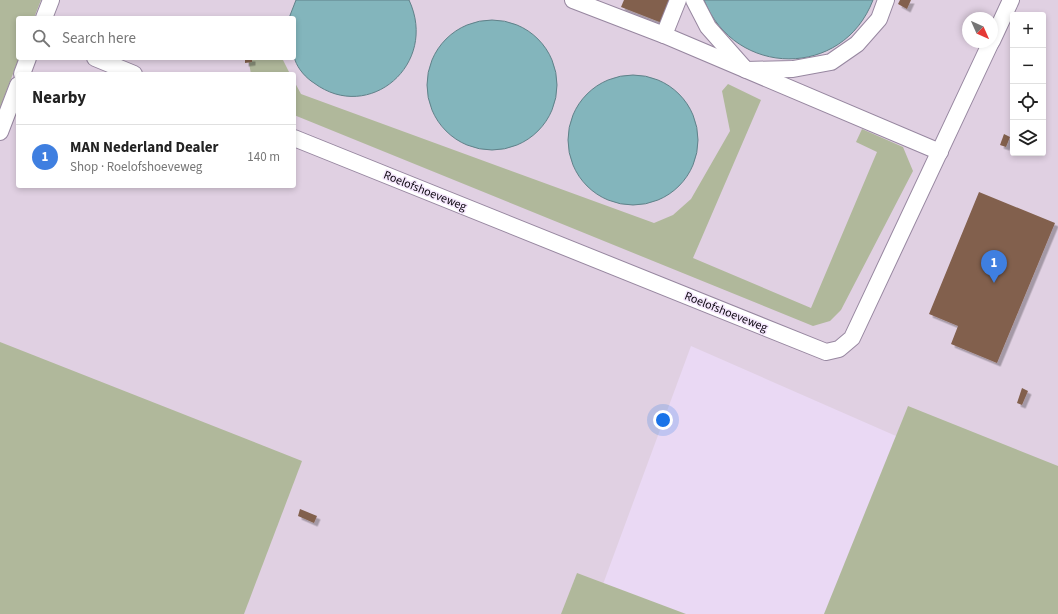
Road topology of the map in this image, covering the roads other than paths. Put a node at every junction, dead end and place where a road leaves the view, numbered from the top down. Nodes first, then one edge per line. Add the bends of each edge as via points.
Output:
1 (51, 0) edge
2 (573, 0) edge
3 (678, 0) edge
4 (694, 0) edge
5 (886, 0) edge
6 (1011, 0) edge
7 (45, 16) edge
8 (998, 28) edge
9 (664, 35) junction
10 (989, 48) edge
11 (27, 60) edge
12 (100, 60) edge
13 (746, 70) junction
14 (23, 72) edge
15 (129, 72) edge
16 (16, 89) edge
17 (0, 132) edge
18 (296, 139) edge
19 (940, 152) junction

1 - 7 street
2 - 9 street
3 - 9 street
4 - 13 street via 708,27
5 - 13 street via 879,18 857,44 831,62 793,69
6 - 8 street, Roelofshoeveweg
9 - 13 street
10 - 19 street, Roelofshoeveweg
11 - 14 street
12 - 15 street
13 - 19 street
16 - 17 street
18 - 19 street, Roelofshoeveweg via 826,352 839,349 852,338

